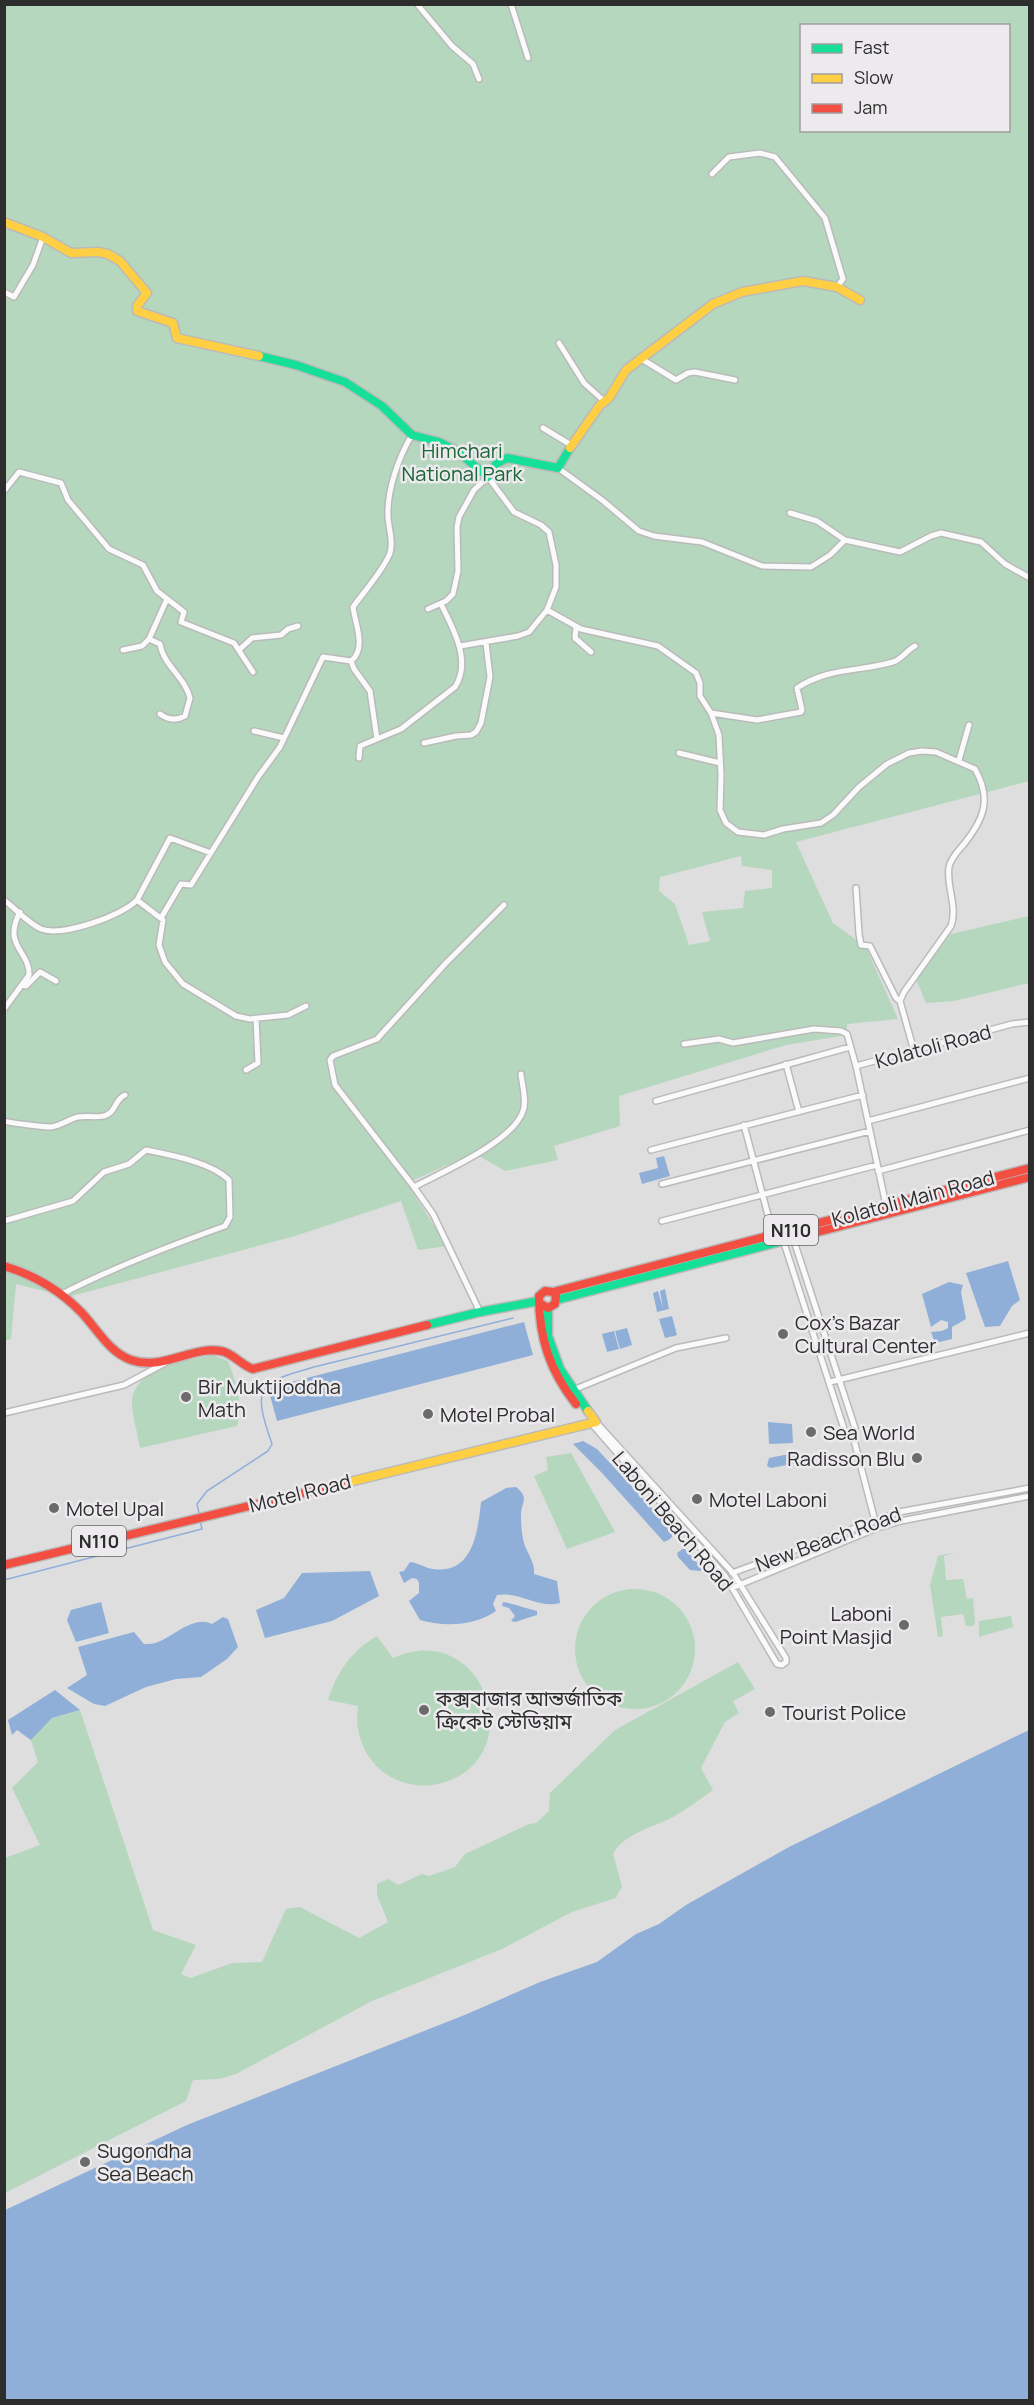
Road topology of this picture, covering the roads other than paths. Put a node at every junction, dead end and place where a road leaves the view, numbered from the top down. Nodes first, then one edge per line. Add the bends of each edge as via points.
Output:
1 (417, 4) edge
2 (511, 4) edge
3 (528, 58) dead end
4 (479, 79) dead end
5 (712, 174) dead end
6 (4, 222) edge
7 (43, 237) junction
8 (837, 287) junction
9 (4, 292) edge
10 (860, 300) dead end
11 (559, 343) dead end
12 (640, 358) junction
13 (735, 380) dead end
14 (604, 401) junction
15 (543, 428) dead end
16 (412, 435) junction
17 (571, 445) junction
18 (558, 468) junction
19 (488, 477) junction
20 (4, 491) edge
21 (790, 513) dead end
22 (845, 540) junction
23 (1029, 578) edge
24 (167, 599) junction
25 (441, 604) junction
26 (428, 609) dead end
27 (547, 610) junction
28 (298, 626) dead end
29 (576, 628) junction
30 (150, 639) junction
31 (486, 643) junction
32 (460, 646) junction
33 (915, 646) dead end
34 (123, 650) dead end
35 (239, 650) junction
36 (591, 651) dead end
37 (351, 661) junction
38 (253, 672) dead end
39 (711, 712) junction
40 (160, 714) dead end
41 (969, 724) dead end
42 (254, 731) dead end
43 (284, 738) junction
44 (377, 739) junction
45 (424, 743) dead end
46 (679, 753) dead end
47 (358, 758) dead end
48 (959, 760) junction
49 (720, 763) junction
50 (211, 853) junction
51 (856, 888) dead end
52 (4, 900) edge
53 (137, 900) junction
54 (504, 905) dead end
55 (20, 912) junction
56 (161, 918) junction
57 (56, 981) dead end
58 (22, 985) junction
59 (900, 1001) junction
60 (306, 1006) dead end
61 (4, 1009) edge
62 (256, 1018) junction
63 (1029, 1022) edge
64 (684, 1044) dead end
65 (850, 1047) junction
66 (914, 1051) junction
67 (786, 1064) junction
68 (856, 1066) junction
69 (246, 1070) dead end
70 (521, 1074) dead end
71 (1029, 1078) edge
72 (125, 1095) dead end
73 (862, 1095) junction
74 (656, 1101) dead end
75 (799, 1112) junction
76 (4, 1121) edge
77 (868, 1121) junction
78 (744, 1125) junction
79 (1029, 1130) edge
80 (870, 1131) junction
81 (651, 1150) dead end
82 (754, 1160) junction
83 (878, 1168) junction
84 (1029, 1168) edge
85 (1029, 1177) edge
86 (662, 1184) dead end
87 (414, 1187) junction
88 (763, 1196) junction
89 (886, 1205) junction
90 (4, 1221) edge
91 (662, 1221) dead end
92 (773, 1235) junction
93 (788, 1239) junction
94 (4, 1266) edge
95 (638, 1275) junction
96 (62, 1294) junction
97 (555, 1296) junction
98 (542, 1304) junction
99 (816, 1310) junction
100 (480, 1312) junction
101 (807, 1313) junction
102 (1029, 1333) edge
103 (726, 1338) dead end
104 (169, 1362) junction
105 (839, 1379) junction
106 (830, 1382) junction
107 (573, 1390) junction
108 (4, 1413) edge
109 (593, 1422) junction
110 (854, 1440) junction
111 (1029, 1488) edge
112 (1029, 1496) edge
113 (963, 1501) junction
114 (964, 1509) junction
115 (875, 1520) junction
116 (877, 1528) junction
117 (4, 1565) edge
118 (733, 1573) junction
119 (725, 1576) junction
120 (740, 1584) junction
121 (732, 1588) junction

1 - 4 street via 452,46 473,64
2 - 3 street
5 - 8 street via 729,157 759,153 775,157 825,218 843,279
6 - 7 main road
7 - 9 street via 33,265 14,297
7 - 16 main road via 71,253 103,252 120,261 147,293 137,311 173,323 177,339 296,365 345,382 382,406
8 - 10 main road
8 - 12 main road via 803,281 742,292 705,309
11 - 14 street via 584,383
12 - 13 street via 676,380 695,372
12 - 14 main road via 626,370
14 - 17 main road
15 - 17 street
16 - 19 main road via 457,451
16 - 37 street via 389,501 389,554 353,607 359,648
17 - 18 main road
18 - 19 main road via 507,458 496,464
18 - 22 street via 639,531 702,542 762,566 811,567
19 - 25 street via 474,490 459,517 456,586 451,597
19 - 27 street via 514,512 549,532 557,580
20 - 24 street via 19,472 61,483 68,500 109,549 143,565 157,591
21 - 22 street via 817,521
22 - 23 street via 900,552 941,532 981,542 1005,564
24 - 30 street
24 - 35 street via 184,612 181,622 234,643
25 - 26 street
25 - 32 street
27 - 29 street
27 - 31 street via 529,632
28 - 35 street via 281,635 252,638
29 - 36 street via 575,638
29 - 39 street via 665,650 696,673 703,702
30 - 34 street via 142,646
30 - 40 street via 160,644 163,657 190,698 185,716 165,718
31 - 32 street
31 - 45 street via 490,677 482,723 471,735
32 - 44 street via 462,672 455,687 401,729
33 - 39 street via 893,662 851,668 810,680 797,688 801,712 758,720
35 - 38 street
37 - 43 street via 323,657
37 - 44 street via 370,691
39 - 49 street via 719,735
41 - 48 street
42 - 43 street
43 - 50 street
44 - 47 street via 360,746
46 - 49 street
48 - 49 street via 936,752 909,753 869,778 827,820 757,836 732,829 722,816
48 - 59 street via 975,769 981,780 985,810 948,869 954,917 951,926
50 - 53 street via 170,838
50 - 56 street via 191,885 181,884
51 - 59 street via 861,945 870,946
52 - 55 street
53 - 55 street via 100,922 50,931
53 - 56 street
54 - 87 street via 377,1039 330,1060 335,1085
55 - 58 street via 13,929 29,969
56 - 62 street via 159,945 165,962 183,984 236,1016
57 - 58 street via 40,972 26,986
58 - 61 street
59 - 66 street
60 - 62 street via 288,1015
62 - 69 street via 258,1063
63 - 66 street, Kolatoli Road
64 - 65 street via 719,1039 733,1043 814,1029 841,1031 847,1034
65 - 67 street
65 - 68 street
66 - 68 street, Kolatoli Road
67 - 74 street
67 - 75 street
68 - 73 street, Kolatoli Road
70 - 87 street via 524,1110 510,1131 480,1153
71 - 77 street
72 - 76 street via 118,1098 111,1113 79,1117 51,1127
73 - 75 street
73 - 77 street, Kolatoli Road
75 - 78 street
77 - 80 street, Kolatoli Road
78 - 81 street
78 - 82 street
79 - 83 street
80 - 82 street
80 - 83 street, Kolatoli Road
82 - 86 street
82 - 88 street
83 - 88 street
83 - 89 street, Kolatoli Road
84 - 89 main road, Kolatoli Main Road / N110
85 - 93 main road, Kolatoli Main Road / N110
87 - 100 street via 433,1214
88 - 91 street
88 - 92 street
89 - 92 main road, Kolatoli Main Road / N110
90 - 96 street via 73,1201 104,1172 129,1164 146,1150 221,1172 229,1180 230,1217 225,1226 94,1277
92 - 95 main road, Kolatoli Main Road / N110
93 - 95 main road, Kolatoli Main Road / N110
93 - 99 street
93 - 101 street
94 - 96 main road
95 - 97 main road, Kolatoli Main Road / N110
96 - 104 main road via 118,1353 144,1362
97 - 98 main road via 552,1307
97 - 98 main road via 549,1291 542,1293
98 - 100 main road
98 - 107 main road, Laboni Beach Road via 553,1352
98 - 109 main road, Laboni Beach Road via 539,1325 553,1374
99 - 101 street
99 - 105 street
100 - 104 main road via 253,1369 229,1353 218,1351
101 - 106 street
102 - 105 street
103 - 107 street via 676,1348
104 - 108 street via 124,1385
105 - 106 street
105 - 110 street via 855,1428
106 - 110 street via 845,1432
107 - 109 main road, Laboni Beach Road
109 - 117 main road, Motel Road / N110
109 - 118 street, Laboni Beach Road
109 - 119 street, Laboni Beach Road
110 - 115 street
111 - 113 street, New Beach Road
112 - 114 street, New Beach Road
113 - 114 street
113 - 115 street, New Beach Road
114 - 116 street, New Beach Road
115 - 116 street
115 - 118 street, New Beach Road
116 - 120 street, New Beach Road
118 - 119 street, New Beach Road
118 - 120 street, Laboni Beach Road
119 - 121 street, Laboni Beach Road
120 - 121 street, New Beach Road
120 - 121 street, Laboni Beach Road via 786,1658 782,1665 777,1664

